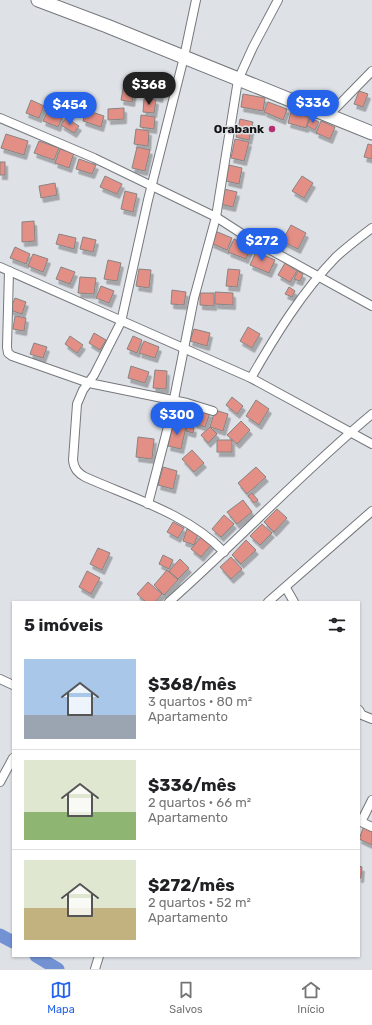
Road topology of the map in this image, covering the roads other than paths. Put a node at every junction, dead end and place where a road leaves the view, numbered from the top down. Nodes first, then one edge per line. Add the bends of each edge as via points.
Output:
1 (38, 0) edge
2 (196, 0) edge
3 (278, 0) edge
4 (184, 57) junction
5 (372, 71) edge
6 (238, 80) junction
7 (328, 116) junction
8 (0, 118) edge
9 (372, 133) edge
10 (152, 186) junction
11 (216, 217) junction
12 (372, 228) edge
13 (0, 267) edge
14 (9, 271) junction
15 (319, 276) junction
16 (372, 306) edge
17 (121, 322) junction
18 (185, 350) junction
19 (251, 378) junction
20 (89, 383) junction
21 (174, 400) junction
22 (213, 411) dead end
23 (372, 414) edge
24 (351, 432) junction
25 (372, 444) edge
26 (148, 504) junction
27 (372, 511) edge
28 (224, 552) junction
29 (286, 588) junction
30 (170, 601) edge
31 (269, 601) edge
32 (293, 601) edge
33 (0, 679) edge
34 (12, 685) edge
35 (360, 714) edge
36 (372, 720) edge
37 (12, 760) edge
38 (0, 782) edge
39 (372, 802) edge
40 (360, 821) edge
41 (372, 827) edge
42 (99, 957) edge
43 (95, 969) edge

1 - 4 main road
2 - 4 street
3 - 6 street
4 - 6 main road
4 - 10 street
5 - 7 street
6 - 7 main road
6 - 11 street
7 - 9 main road
8 - 10 street
10 - 11 street
10 - 17 street
11 - 15 street
11 - 18 street via 194,298
12 - 15 street via 338,256
13 - 14 street
14 - 17 street
14 - 20 street via 8,353
15 - 16 street
15 - 19 street via 268,348
17 - 18 street
17 - 20 street
18 - 19 street
18 - 21 street
19 - 24 street via 306,410
20 - 21 street
20 - 26 street via 77,404 74,466 85,477
21 - 22 street
21 - 26 street
23 - 24 street
24 - 25 street
24 - 28 street
26 - 28 street via 193,526 210,537
27 - 29 street
28 - 30 street
29 - 31 street
29 - 32 street
33 - 34 street
35 - 36 street
37 - 38 street
39 - 40 street
40 - 41 street
42 - 43 street

